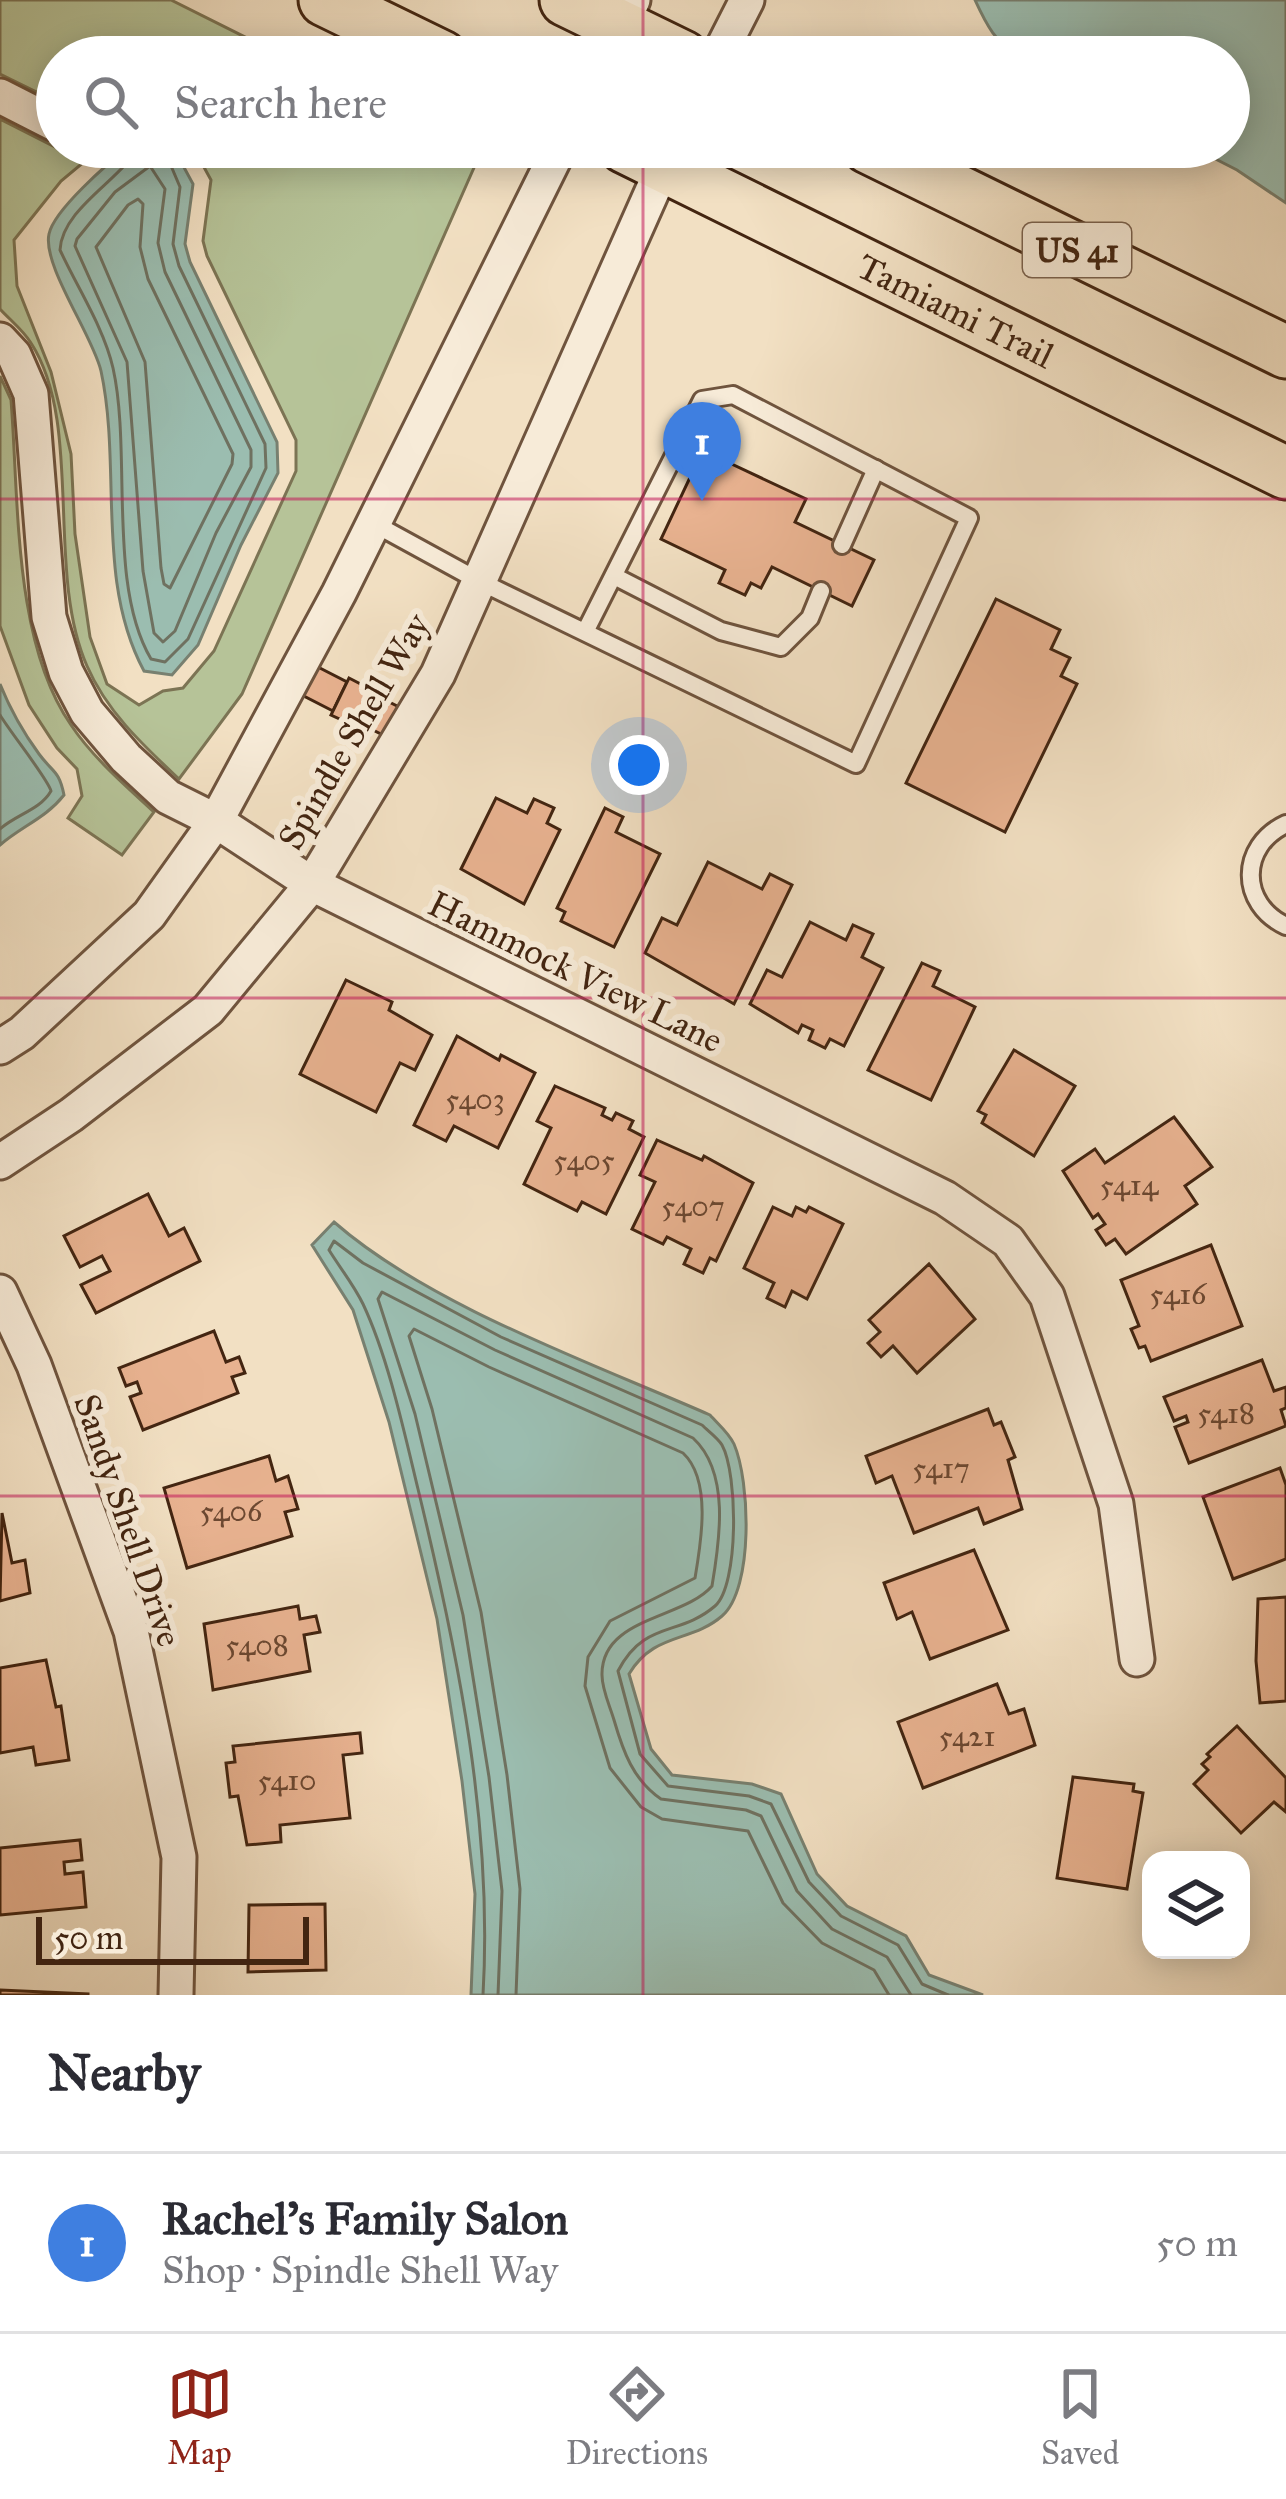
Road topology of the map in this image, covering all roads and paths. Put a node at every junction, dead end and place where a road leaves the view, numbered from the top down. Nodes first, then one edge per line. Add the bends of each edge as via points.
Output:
1 (325, 0) edge
2 (566, 0) edge
3 (748, 0) edge
4 (619, 28) edge
5 (399, 36) edge
6 (729, 36) edge
7 (0, 96) edge
8 (36, 114) edge
9 (550, 168) edge
10 (647, 168) edge
11 (683, 168) edge
12 (911, 168) edge
13 (0, 340) edge
14 (1286, 352) edge
15 (875, 469) junction
16 (1286, 473) edge
17 (373, 523) junction
18 (842, 545) dead end
19 (614, 576) junction
20 (478, 580) junction
21 (821, 591) dead end
22 (585, 632) junction
23 (217, 821) junction
24 (1286, 824) edge
25 (312, 884) junction
26 (1286, 926) edge
27 (0, 1047) edge
28 (0, 1162) edge
29 (0, 1292) edge
30 (1137, 1659) dead end
31 (176, 1995) edge

1 - 5 main road
2 - 4 main road
3 - 6 street
7 - 8 street
9 - 17 street, Spindle Shell Way
10 - 20 street, Spindle Shell Way
11 - 16 main road, Tamiami Trail
12 - 14 main road, US 41
13 - 23 street, Hammock View Lane via 31,394 49,617 66,672 126,758 168,796
15 - 18 lane
15 - 19 lane via 733,395 702,400
15 - 22 lane via 969,518 856,764
17 - 20 lane
17 - 23 street, Spindle Shell Way
19 - 21 lane via 721,631 781,647 810,618
19 - 22 lane
20 - 22 lane
20 - 25 street, Spindle Shell Way via 438,674
23 - 25 street, Hammock View Lane
23 - 27 street, Spindle Shell Way via 149,915
24 - 26 lane via 1260,842 1249,875 1260,908
25 - 28 street, Spindle Shell Way via 208,1010
25 - 30 street, Hammock View Lane via 945,1198 1008,1241 1047,1296 1116,1504
29 - 31 street, Sandy Shell Drive via 131,1631 179,1857

